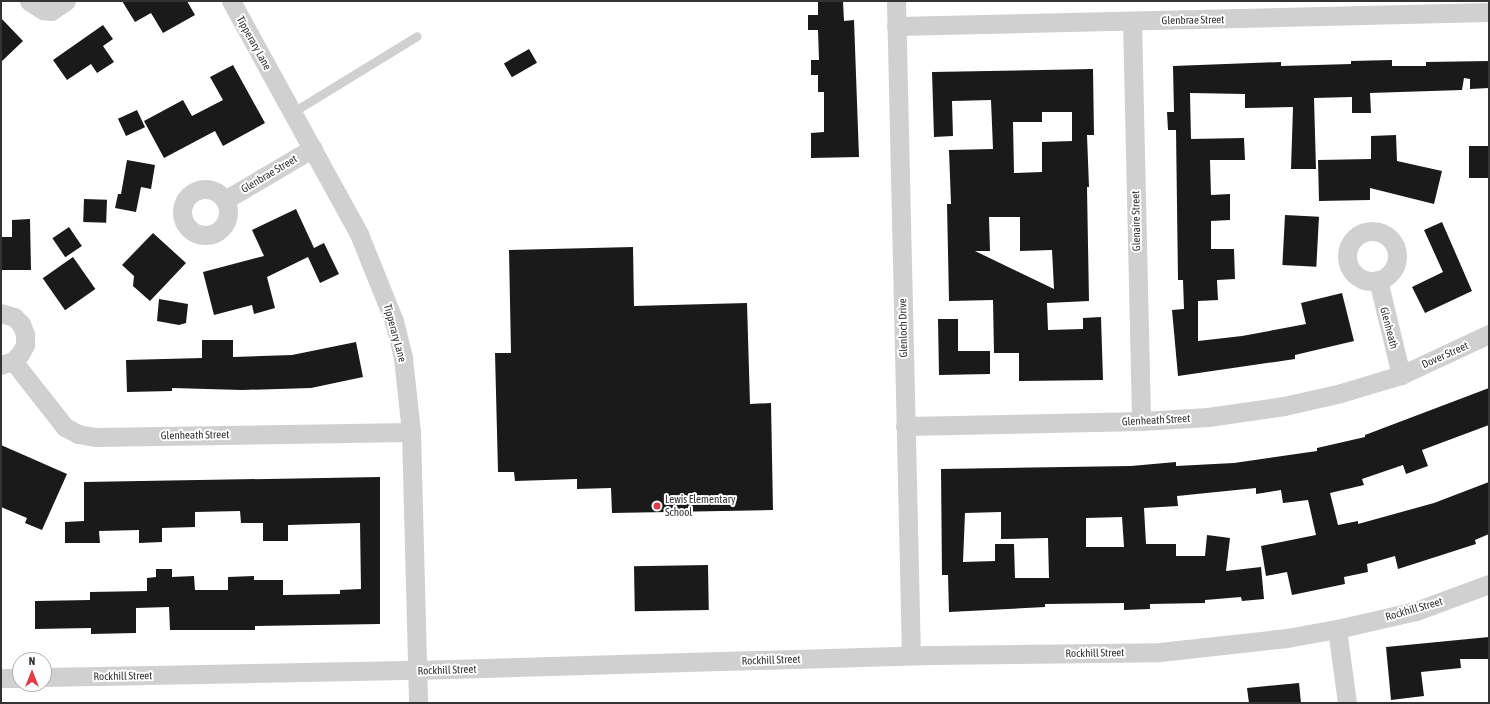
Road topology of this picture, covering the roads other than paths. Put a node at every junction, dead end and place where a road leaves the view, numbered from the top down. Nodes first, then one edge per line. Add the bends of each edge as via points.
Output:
1 (29, 1) edge
2 (66, 1) edge
3 (231, 1) edge
4 (896, 1) edge
5 (1489, 12) edge
6 (1132, 21) junction
7 (896, 26) junction
8 (417, 36) dead end
9 (293, 112) junction
10 (313, 148) junction
11 (225, 200) dead end
12 (1378, 280) dead end
13 (1, 313) edge
14 (1489, 334) edge
15 (7, 363) edge
16 (1401, 375) junction
17 (1141, 421) junction
18 (905, 426) junction
19 (412, 432) junction
20 (1489, 584) edge
21 (1337, 629) junction
22 (910, 656) junction
23 (416, 670) junction
24 (52, 677) edge
25 (1, 678) edge
26 (12, 678) edge
27 (418, 703) edge
28 (1347, 703) edge

1 - 2 street via 43,10 51,11
3 - 9 street, Tipperary Lane
4 - 7 street, Glenloch Drive
5 - 6 street, Glenbrae Street
6 - 7 street, Glenbrae Street
6 - 17 street, Glenaire Street
7 - 18 street, Glenloch Drive
8 - 9 lane
9 - 10 street, Tipperary Lane
10 - 11 street, Glenbrae Street
10 - 19 street, Tipperary Lane via 359,234 394,320 403,358
12 - 16 street, Glenheath
13 - 15 street, Glenheath Street via 14,317 21,324 25,334 25,345
14 - 16 street, Dover Street
15 - 19 street, Glenheath Street via 65,427 78,434 95,437
16 - 17 street, Glenheath Street via 1341,393 1284,406 1208,417
17 - 18 street, Glenheath Street
18 - 22 street, Glenloch Drive
19 - 23 street, Tipperary Lane
20 - 21 street, Rockhill Street via 1416,611
21 - 22 street, Rockhill Street via 1280,639 1160,652
21 - 28 street
22 - 23 street, Rockhill Street
23 - 24 street, Rockhill Street
23 - 27 street, Tipperary Lane
25 - 26 street

